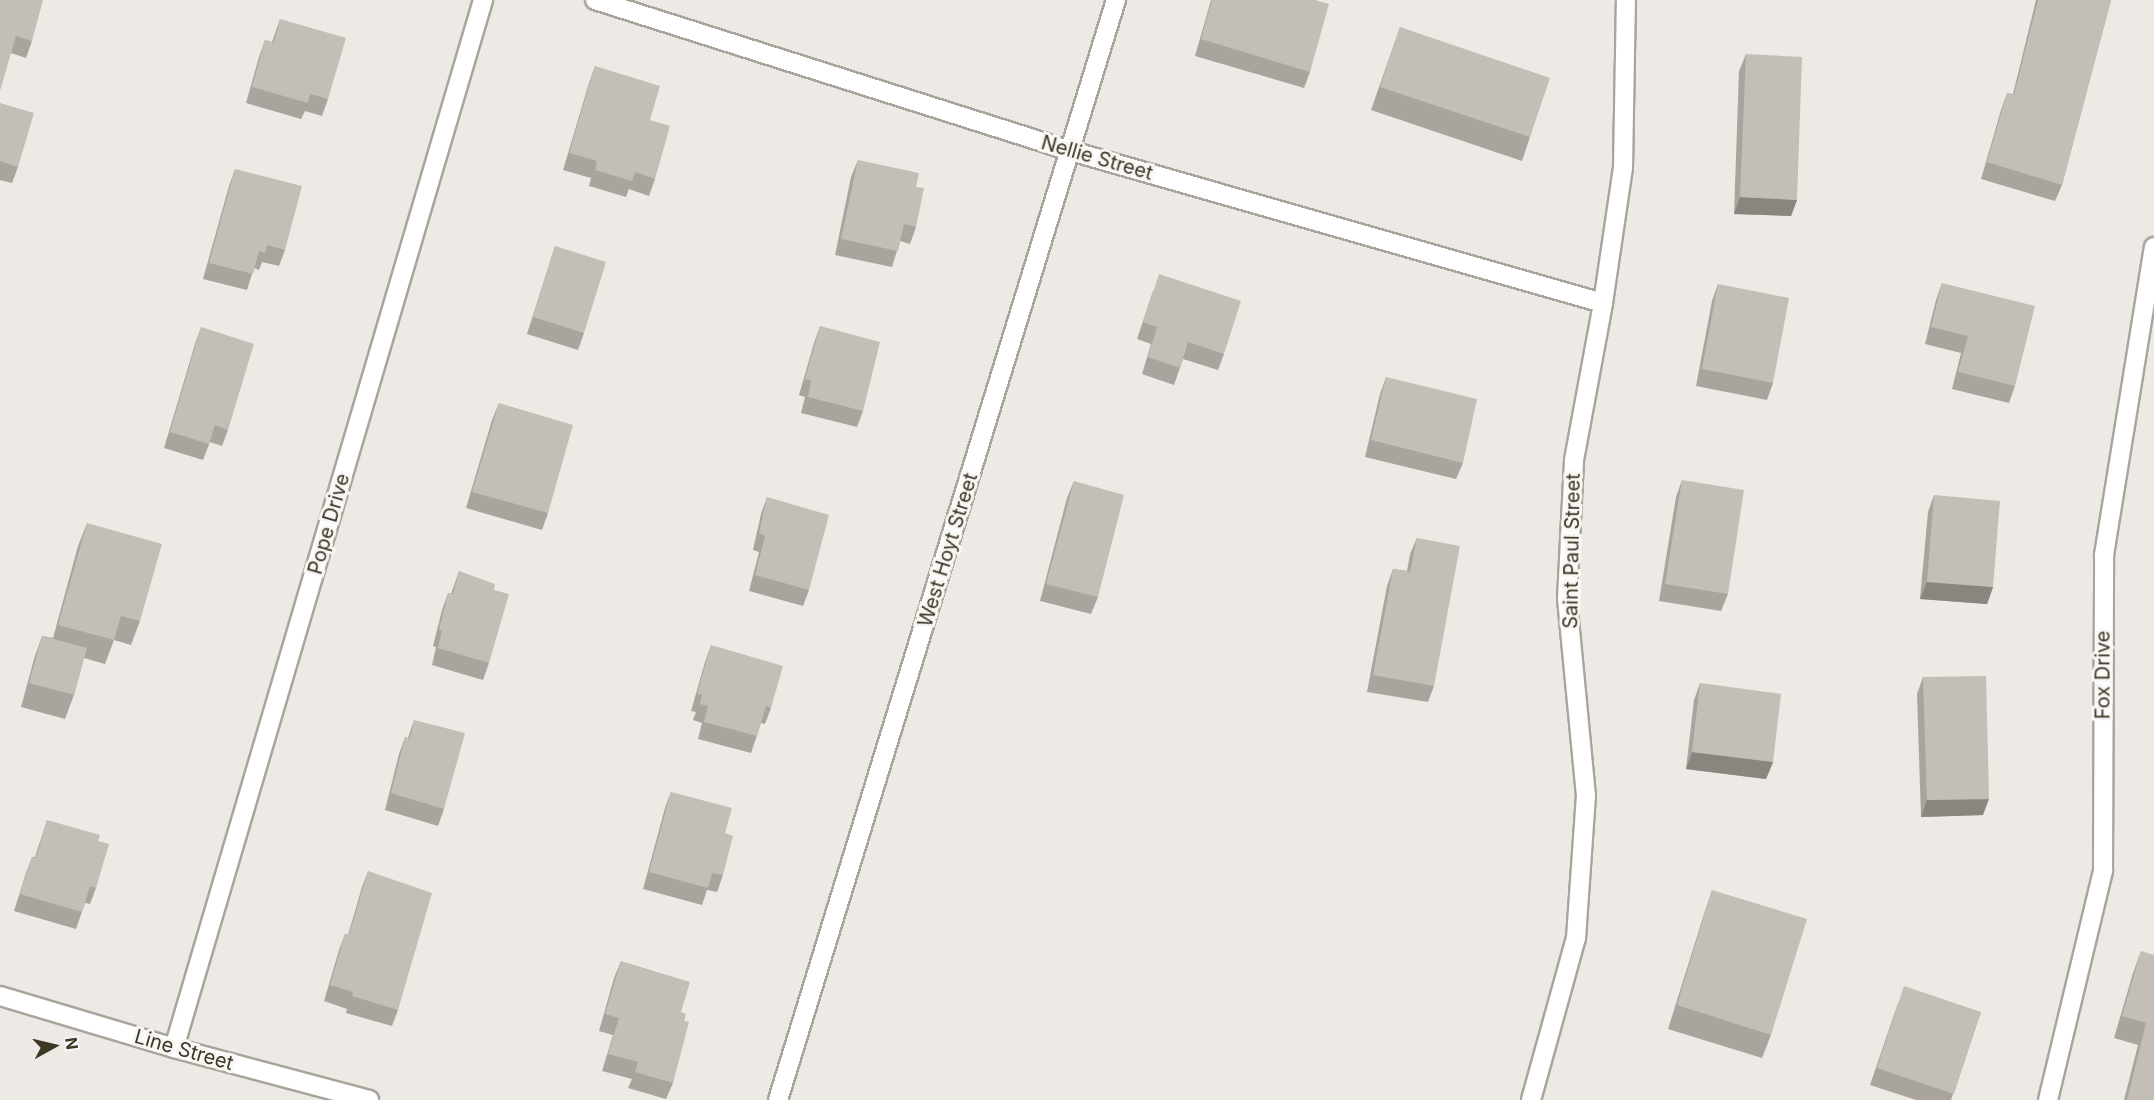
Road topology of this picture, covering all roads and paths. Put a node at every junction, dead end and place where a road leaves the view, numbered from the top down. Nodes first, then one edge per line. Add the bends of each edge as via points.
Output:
1 (483, 0) edge
2 (595, 0) edge
3 (1116, 0) edge
4 (1626, 0) edge
5 (1071, 151) junction
6 (2154, 247) edge
7 (1603, 303) junction
8 (0, 996) edge
9 (174, 1048) junction
10 (369, 1100) edge
11 (778, 1100) edge
12 (1531, 1100) edge
13 (2048, 1100) edge

1 - 9 street, Pope Drive
2 - 5 street, Nellie Street
3 - 5 street, West Hoyt Street
4 - 7 street, Saint Paul Street via 1623,168
5 - 7 street, Nellie Street
5 - 11 street, West Hoyt Street
6 - 13 street, Fox Drive via 2104,555 2103,871
7 - 12 street, Saint Paul Street via 1574,460 1567,599 1586,796 1576,938
8 - 9 street, Line Street
9 - 10 street, Line Street

